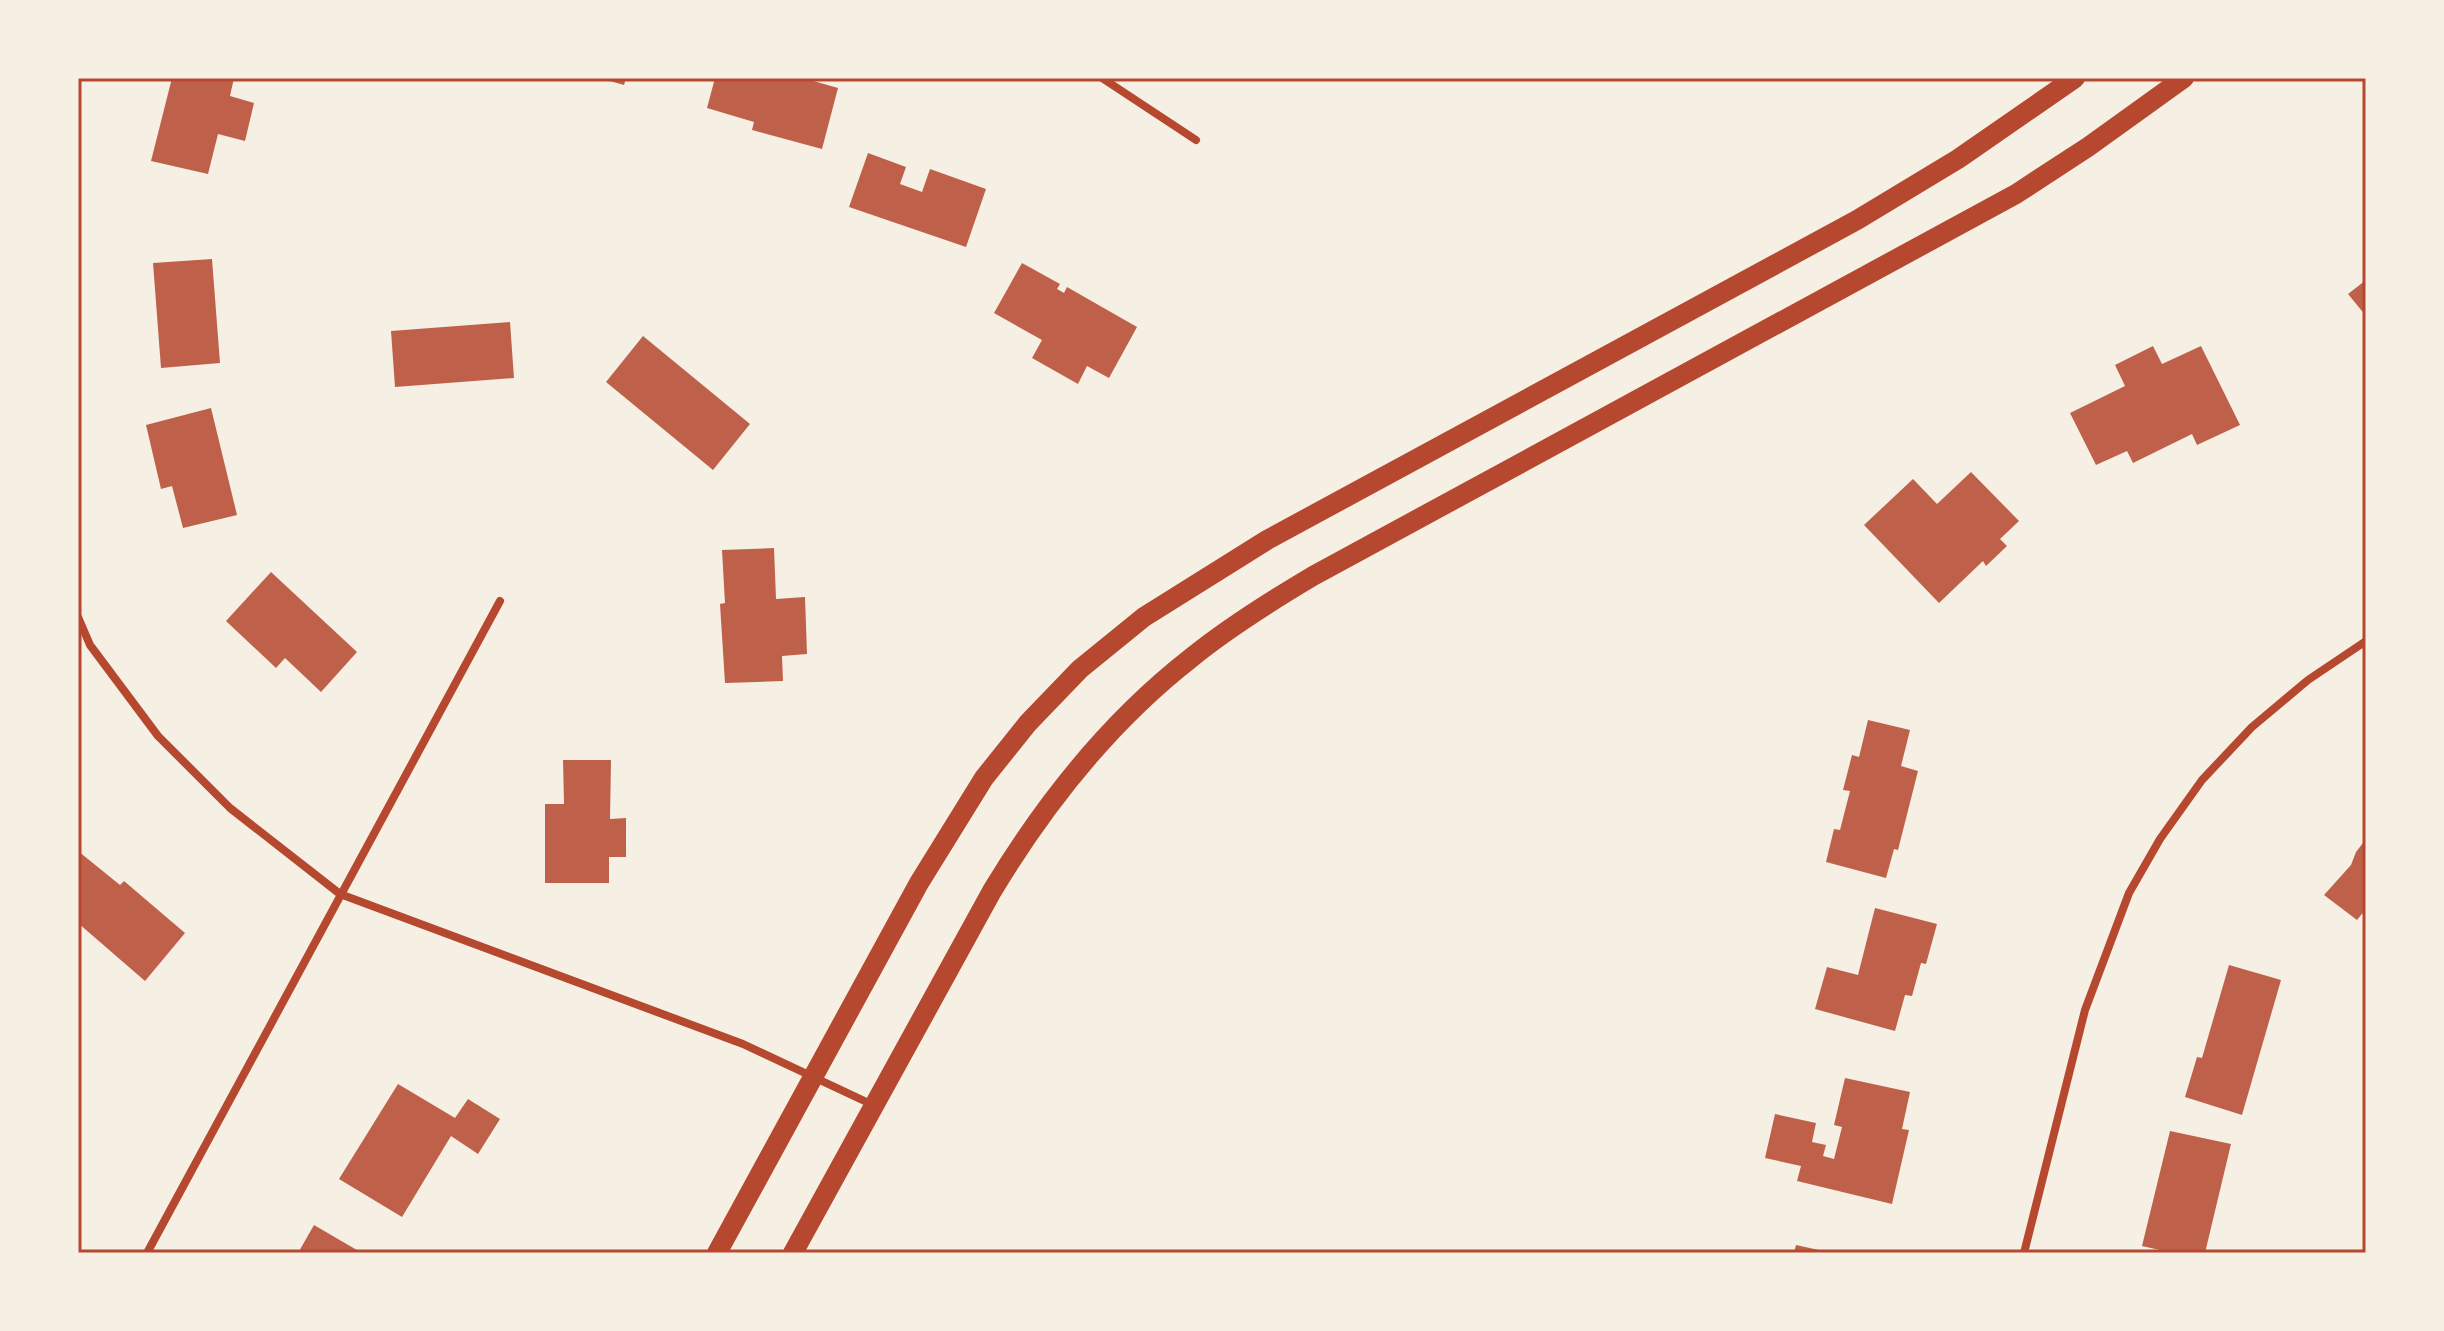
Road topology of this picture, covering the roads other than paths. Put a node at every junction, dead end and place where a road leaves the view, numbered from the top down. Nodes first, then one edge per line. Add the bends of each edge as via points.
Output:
1 (1102, 78) edge
2 (2075, 78) edge
3 (2184, 78) edge
4 (1196, 140) dead end
5 (500, 601) dead end
6 (78, 617) edge
7 (2366, 641) edge
8 (340, 894) junction
9 (813, 1076) junction
10 (874, 1105) junction
11 (147, 1253) edge
12 (717, 1253) edge
13 (793, 1253) edge
14 (2024, 1253) edge

1 - 4 street
2 - 9 main road via 1958,159 1857,220 1267,540 1112,641 1028,723 984,778 919,883
3 - 10 main road via 2016,194 1313,576 1192,657 1116,726 1044,810 992,891
5 - 8 street
6 - 8 street via 90,645 158,736 230,808
7 - 14 street via 2308,680 2243,736 2202,780 2133,885 2085,1010
8 - 9 street via 743,1044
8 - 11 street
9 - 10 street
9 - 12 main road
10 - 13 main road

